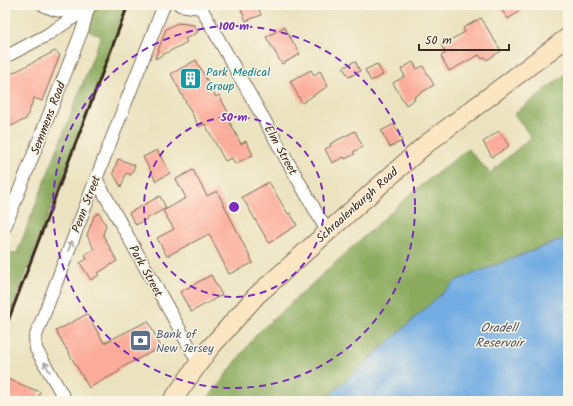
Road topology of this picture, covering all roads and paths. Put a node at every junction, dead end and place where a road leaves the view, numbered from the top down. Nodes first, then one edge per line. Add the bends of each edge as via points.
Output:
1 (43, 5) edge
2 (164, 5) edge
3 (180, 5) edge
4 (90, 6) edge
5 (202, 6) edge
6 (568, 37) edge
7 (5, 57) edge
8 (96, 179) junction
9 (5, 227) edge
10 (327, 232) junction
11 (198, 362) junction
12 (66, 401) edge
13 (172, 401) edge

1 - 4 street via 62,11 75,11
2 - 8 street, Penn Street
3 - 5 street
4 - 7 street via 47,35
4 - 9 street, Semmens Road
5 - 10 street, Elm Street
6 - 10 main road, Schraalenburgh Road via 424,144
8 - 11 street, Park Street
12 -> 8 street, Penn Street via 36,349 35,338
10 - 11 main road, Schraalenburgh Road via 256,296
11 - 13 main road, Schraalenburgh Road

